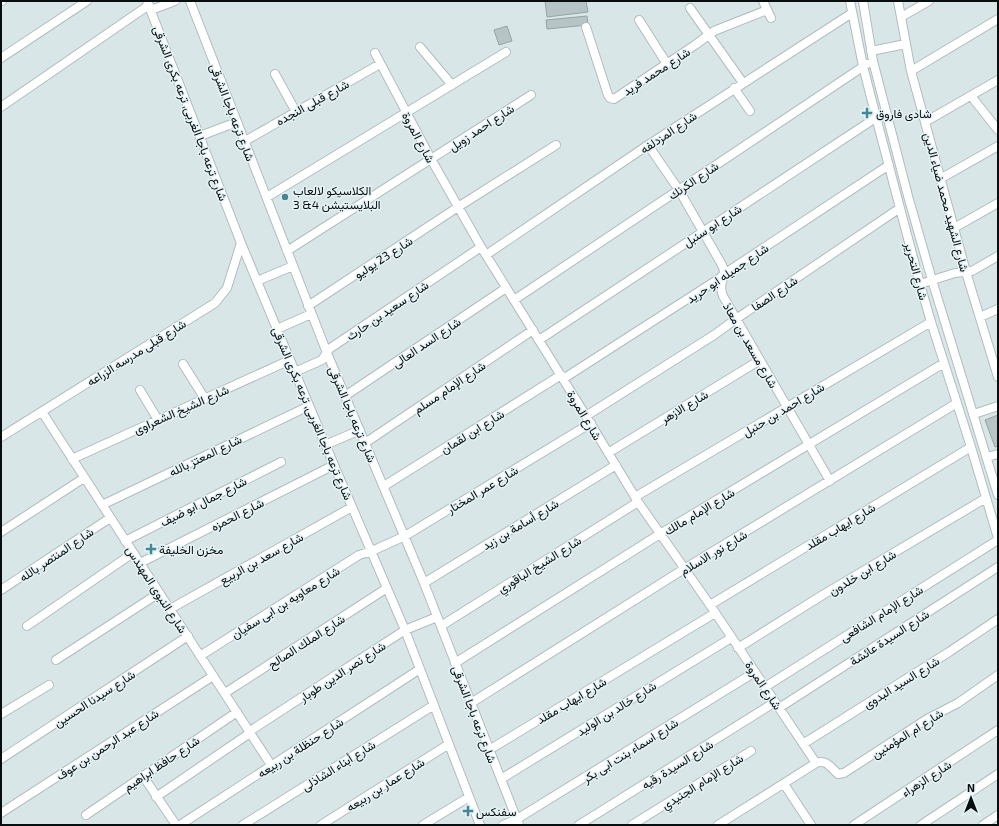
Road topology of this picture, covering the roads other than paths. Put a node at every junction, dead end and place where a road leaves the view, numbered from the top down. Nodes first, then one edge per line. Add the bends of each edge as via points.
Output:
1 (87, 1) edge
2 (175, 1) edge
3 (190, 1) edge
4 (763, 1) edge
5 (850, 1) edge
6 (863, 1) edge
7 (898, 1) edge
8 (929, 1) edge
9 (149, 5) edge
10 (690, 8) dead end
11 (767, 10) junction
12 (852, 13) junction
13 (901, 17) junction
14 (771, 18) dead end
15 (998, 19) edge
16 (639, 20) dead end
17 (586, 27) dead end
18 (709, 35) junction
19 (906, 44) junction
20 (420, 46) dead end
21 (872, 51) junction
22 (506, 52) dead end
23 (375, 53) dead end
24 (1, 58) edge
25 (873, 61) junction
26 (380, 64) junction
27 (667, 64) junction
28 (863, 66) junction
29 (911, 71) junction
30 (276, 74) dead end
31 (998, 80) edge
32 (743, 83) junction
33 (452, 85) junction
34 (734, 88) junction
35 (531, 95) dead end
36 (971, 96) junction
37 (1, 107) edge
38 (750, 111) dead end
39 (885, 111) junction
40 (296, 112) junction
41 (406, 112) junction
42 (876, 117) junction
43 (237, 122) junction
44 (925, 122) junction
45 (998, 130) edge
46 (200, 136) junction
47 (244, 141) junction
48 (556, 145) dead end
49 (648, 146) junction
50 (998, 146) edge
51 (431, 159) junction
52 (889, 165) junction
53 (940, 179) junction
54 (679, 190) junction
55 (267, 197) junction
56 (998, 203) edge
57 (458, 207) junction
58 (900, 208) junction
59 (954, 228) junction
60 (702, 232) junction
61 (241, 243) junction
62 (481, 248) junction
63 (287, 251) junction
64 (486, 255) junction
65 (998, 256) edge
66 (293, 266) junction
67 (966, 272) junction
68 (724, 274) junction
69 (932, 280) junction
70 (257, 281) junction
71 (920, 284) junction
72 (506, 288) junction
73 (514, 300) junction
74 (998, 309) edge
75 (310, 310) junction
76 (980, 317) junction
77 (736, 319) junction
78 (931, 322) junction
79 (277, 329) junction
80 (533, 330) junction
81 (539, 340) junction
82 (327, 353) junction
83 (290, 360) junction
84 (760, 360) junction
85 (944, 363) junction
86 (183, 364) dead end
87 (996, 366) edge
88 (295, 372) junction
89 (562, 377) junction
90 (998, 377) edge
91 (140, 390) dead end
92 (345, 396) junction
93 (205, 399) junction
94 (957, 403) junction
95 (309, 406) junction
96 (998, 406) edge
97 (787, 407) junction
98 (42, 412) junction
99 (974, 414) junction
100 (158, 420) junction
101 (588, 420) junction
102 (360, 430) junction
103 (1, 437) edge
104 (365, 443) junction
105 (325, 445) junction
106 (809, 445) junction
107 (971, 447) junction
108 (608, 453) junction
109 (998, 454) edge
110 (987, 457) junction
111 (72, 459) junction
112 (281, 462) dead end
113 (334, 465) junction
114 (616, 466) junction
115 (84, 478) junction
116 (830, 481) junction
117 (384, 486) junction
118 (998, 495) edge
119 (986, 498) junction
120 (637, 500) junction
121 (102, 504) junction
122 (352, 507) junction
123 (110, 518) junction
124 (1, 532) edge
125 (660, 534) junction
126 (404, 536) junction
127 (998, 539) edge
128 (125, 541) junction
129 (372, 551) junction
130 (133, 553) junction
131 (140, 563) junction
132 (998, 567) edge
133 (684, 569) junction
134 (424, 583) junction
135 (387, 588) junction
136 (1, 590) edge
137 (159, 593) junction
138 (710, 605) junction
139 (170, 609) junction
140 (715, 613) junction
141 (437, 617) junction
142 (998, 619) edge
143 (27, 626) dead end
144 (441, 626) junction
145 (405, 630) junction
146 (188, 636) junction
147 (731, 638) junction
148 (738, 648) junction
149 (200, 656) junction
150 (56, 660) dead end
151 (455, 663) junction
152 (420, 668) junction
153 (755, 672) junction
154 (998, 675) edge
155 (213, 676) junction
156 (49, 685) dead end
157 (765, 687) junction
158 (225, 694) junction
159 (471, 703) junction
160 (777, 705) junction
161 (434, 706) junction
162 (236, 712) junction
163 (1, 714) edge
164 (998, 730) edge
165 (250, 732) junction
166 (449, 744) junction
167 (803, 744) junction
168 (489, 750) junction
169 (751, 751) dead end
170 (1, 759) edge
171 (816, 763) junction
172 (272, 765) junction
173 (998, 774) edge
174 (143, 776) junction
175 (501, 779) junction
176 (784, 784) junction
177 (156, 796) junction
178 (469, 796) junction
179 (1, 812) edge
180 (86, 815) dead end
181 (998, 815) edge
182 (518, 822) edge
183 (171, 824) edge
184 (180, 825) edge
185 (243, 825) edge
186 (321, 825) edge
187 (424, 825) edge
188 (480, 825) edge
189 (503, 825) edge
190 (579, 825) edge
191 (632, 825) edge
192 (718, 825) edge
193 (811, 825) edge
194 (854, 825) edge
195 (921, 825) edge
196 (983, 825) edge

1 - 24 street
2 - 9 street
3 - 43 street, شارع ترعه باجا الشرقى
4 - 11 street
5 - 12 street, شارع التحرير
6 - 21 street, شارع التحرير
7 - 13 street, شارع الشهيد محمد ضياء الدين
8 - 13 street
9 - 37 street
9 - 46 street, شارع ترعه باجا الغربى, ترعه بكرى الشرقى
10 - 18 street
11 - 14 street
11 - 18 street, شارع محمد فريد via 722,27
12 - 28 street, شارع التحرير
12 - 32 street, شارع المزدلفه
13 - 19 street, شارع الشهيد محمد ضياء الدين
15 - 29 street
16 - 27 street
17 - 27 street, شارع محمد فريد via 610,98 614,99
18 - 27 street, شارع محمد فريد
18 - 32 street
19 - 21 street
19 - 29 street, شارع الشهيد محمد ضياء الدين
20 - 33 street
21 - 25 street, شارع التحرير
22 - 33 street
23 - 26 street, شارع المروة
25 - 28 street, شارع الكرنك
25 - 39 street, شارع التحرير
26 - 40 street, شارع قبلى النجده
26 - 41 street, شارع المروة
28 - 42 street, شارع التحرير
28 - 54 street, شارع الكرنك
29 - 44 street, شارع الشهيد محمد ضياء الدين
30 - 40 street
31 - 36 street
32 - 34 street, شارع المزدلفه
33 - 41 street
34 - 38 street
34 - 49 street, شارع المزدلفه
35 - 51 street, شارع احمد زويل
36 - 44 street
36 - 45 street
39 - 42 street, شارع ابو سنبل
39 - 69 street, شارع التحرير
40 - 47 street, شارع قبلى النجده
41 - 51 street, شارع المروة
41 - 55 street
42 - 52 street, شارع التحرير
42 - 60 street, شارع ابو سنبل
43 - 46 street
43 - 47 street, شارع ترعه باجا الشرقى
44 - 53 street, شارع الشهيد محمد ضياء الدين
46 - 61 street, شارع ترعه باجا الغربى, ترعه بكرى الشرقى
47 - 55 street, شارع ترعه باجا الشرقى
48 - 57 street
49 - 54 street, شارع مسعد بن معاذ
49 - 64 street, شارع المزدلفه
50 - 53 street
51 - 57 street, شارع المروة
51 - 63 street, شارع احمد زويل
52 - 58 street, شارع التحرير
52 - 68 street, شارع جميله ابو حريد
53 - 59 street, شارع الشهيد محمد ضياء الدين
54 - 60 street, شارع مسعد بن معاذ
54 - 73 street, شارع الكرنك
55 - 63 street, شارع ترعه باجا الشرقى
56 - 59 street
57 - 62 street, شارع المروة
57 - 75 street, شارع 23 يوليو
58 - 71 street, شارع التحرير
58 - 77 street, شارع الصفا
59 - 67 street, شارع الشهيد محمد ضياء الدين
60 - 68 street, شارع مسعد بن معاذ via 724,269
60 - 81 street, شارع ابو سنبل
61 - 70 street, شارع ترعه باجا الغربى, ترعه بكرى الشرقى
61 - 98 street, شارع قبلى مدرسه الزراعه via 227,288 215,303
62 - 64 street, شارع المروة
62 - 82 street, شارع سعيد بن حارث
63 - 66 street, شارع ترعه باجا الشرقى
64 - 72 street, شارع المروة
65 - 67 street
66 - 70 street
66 - 75 street, شارع ترعه باجا الشرقى
67 - 69 street
67 - 76 street, شارع الشهيد محمد ضياء الدين
68 - 77 street, شارع مسعد بن معاذ via 721,290
68 - 89 street, شارع جميله ابو حريد
69 - 71 street
69 - 99 street, شارع التحرير
70 - 79 street, شارع ترعه باجا الغربى, ترعه بكرى الشرقى
71 - 78 street, شارع التحرير
72 - 73 street, شارع المروة
72 - 92 street, شارع السد العالى
73 - 80 street, شارع المروة
74 - 76 street
75 - 79 street, شارع 23 يوليو
75 - 82 street, شارع ترعه باجا الشرقى
76 - 87 street, شارع الشهيد محمد ضياء الدين
77 - 84 street, شارع مسعد بن معاذ
77 - 101 street, شارع الصفا
78 - 85 street, شارع التحرير
78 - 97 street, شارع احمد بن حنبل
79 - 83 street, شارع ترعه باجا الغربى, ترعه بكرى الشرقى
80 - 81 street, شارع المروة
80 - 104 street, شارع الإمام مسلم
81 - 89 street, شارع المروة
82 - 88 street, شارع سعيد بن حارث via 322,360
82 - 92 street, شارع ترعه باجا الشرقى
83 - 88 street, شارع ترعه باجا الغربى, ترعه بكرى الشرقى
83 - 93 street, شارع الشيخ الشعراوى
84 - 97 street, شارع مسعد بن معاذ
84 - 108 street, شارع الازهر
85 - 94 street, شارع التحرير
85 - 106 street, شارع الإمام مالك
86 - 93 street
87 - 90 street, شارع الشهيد محمد ضياء الدين
88 - 95 street, شارع ترعه باجا الغربى, ترعه بكرى الشرقى
89 - 101 street, شارع المروة
89 - 117 street, شارع ابن لقمان
91 - 100 street
92 - 102 street, شارع ترعه باجا الشرقى
93 - 100 street, شارع الشيخ الشعراوى
94 - 107 street, شارع التحرير
94 - 116 street, شارع نور الاسلام
95 - 105 street, شارع ترعه باجا الغربى, ترعه بكرى الشرقى
95 - 121 street, شارع المعتز بالله
96 - 99 street
97 - 106 street, شارع مسعد بن معاذ
97 - 120 street, شارع احمد بن حنبل
98 - 103 street, شارع قبلى مدرسه الزراعه
98 - 111 street, شارع النبوى المهندس
99 - 110 street, شارع التحرير
100 - 111 street, شارع الشيخ الشعراوى
101 - 108 street, شارع المروة
101 - 126 street, شارع عمر المختار
102 - 104 street, شارع ترعه باجا الشرقى
102 - 105 street
104 - 117 street, شارع ترعه باجا الشرقى
105 - 113 street, شارع ترعه باجا الغربى, ترعه بكرى الشرقى
106 - 116 street, شارع مسعد بن معاذ
106 - 125 street, شارع الإمام مالك
107 - 119 street, شارع التحرير
107 - 138 street, شارع ايهاب مقلد
108 - 114 street, شارع المروة
109 - 110 street
110 - 118 street, شارع التحرير
111 - 115 street, شارع النبوى المهندس
112 - 128 street, شارع جمال ابو ضيف
113 - 122 street, شارع ترعه باجا الغربى, ترعه بكرى الشرقى
113 - 131 street, شارع الحمزه
114 - 120 street, شارع المروة
114 - 134 street, شارع أسامة بن زيد
115 - 121 street, شارع النبوى المهندس
115 - 124 street
116 - 133 street, شارع نور الاسلام
117 - 126 street, شارع ترعه باجا الشرقى
119 - 127 street, شارع التحرير
119 - 148 street, شارع ابن خلدون
120 - 125 street, شارع المروة
120 - 144 street, شارع الشيخ الباقوري
121 - 123 street, شارع النبوى المهندس
122 - 129 street, شارع ترعه باجا الغربى, ترعه بكرى الشرقى
122 - 139 street, شارع سعد بن الربيع
123 - 128 street, شارع النبوى المهندس
123 - 136 street, شارع المنتصر بالله
125 - 133 street, شارع المروة
125 - 151 street, شارع الإمام مالك
126 - 129 street, شارع عمر المختار
126 - 134 street, شارع ترعه باجا الشرقى
127 - 157 street, شارع الإمام الشافعى
128 - 130 street, شارع النبوى المهندس
129 - 135 street, شارع ترعه باجا الغربى, ترعه بكرى الشرقى
129 - 149 street, شارع معاويه بن ابى سفيان via 359,555
130 - 131 street, شارع النبوى المهندس
130 - 143 street
131 - 137 street, شارع النبوى المهندس
132 - 160 street, شارع السيدة عائشة
133 - 138 street, شارع المروة
133 - 159 street, شارع نور الاسلام
134 - 141 street, شارع ترعه باجا الشرقى
135 - 145 street, شارع ترعه باجا الغربى, ترعه بكرى الشرقى
135 - 158 street, شارع الملك الصالح
137 - 139 street, شارع النبوى المهندس
137 - 150 street
138 - 140 street, شارع المروة
139 - 146 street, شارع النبوى المهندس
140 - 147 street, شارع المروة
140 - 168 street, شارع ايهاب مقلد
141 - 144 street, شارع ترعه باجا الشرقى
141 - 145 street, شارع نصر الدين طوبار
142 - 167 street, شارع السيد البدوى
144 - 151 street, شارع ترعه باجا الشرقى
145 - 152 street, شارع ترعه باجا الغربى, ترعه بكرى الشرقى
145 - 165 street, شارع نصر الدين طوبار
146 - 149 street, شارع النبوى المهندس
146 - 170 street, شارع سيدنا الحسين
147 - 148 street, شارع المروة
147 - 175 street, شارع خالد بن الوليد
148 - 153 street, شارع المروة
149 - 155 street, شارع النبوى المهندس
151 - 159 street, شارع ترعه باجا الشرقى
152 - 161 street, شارع ترعه باجا الغربى, ترعه بكرى الشرقى
152 - 172 street, شارع حنظلة بن ربيعه
153 - 157 street, شارع المروة
153 - 182 street, شارع اسماء بنت ابى بكر
154 - 171 street, شارع ام المؤمنين via 958,703 927,719 841,774 828,763
155 - 158 street, شارع النبوى المهندس
155 - 179 street, شارع عبد الرحمن بن عوف
156 - 163 street
157 - 160 street, شارع المروة
158 - 162 street, شارع النبوى المهندس
159 - 168 street, شارع ترعه باجا الشرقى
160 - 167 street, شارع المروة
160 - 190 street, شارع السيدة رقيه
161 - 166 street, شارع ترعه باجا الغربى, ترعه بكرى الشرقى
161 - 185 street, شارع أبناء الشاذلى
162 - 165 street, شارع النبوى المهندس
162 - 174 street, شارع حافظ ابراهيم
164 - 194 street, شارع الزهراء
165 - 172 street, شارع النبوى المهندس
165 - 177 street, شارع نصر الدين طوبار
166 - 178 street, شارع ترعه باجا الغربى, ترعه بكرى الشرقى
166 - 186 street, شارع عمار بن ربيعه
167 - 171 street, شارع المروة
168 - 175 street, شارع ترعه باجا الشرقى
169 - 191 street, شارع الإمام الجنيدي
171 - 176 street
172 - 184 street, شارع حنظلة بن ربيعه
173 - 195 street
174 - 177 street
174 - 180 street, شارع حافظ ابراهيم
175 - 182 street, شارع ترعه باجا الشرقى
176 - 192 street
176 - 193 street
177 - 183 street
178 - 187 street
178 - 188 street, شارع ترعه باجا الغربى, ترعه بكرى الشرقى
181 - 196 street
182 - 189 street, شارع اسماء بنت ابى بكر

